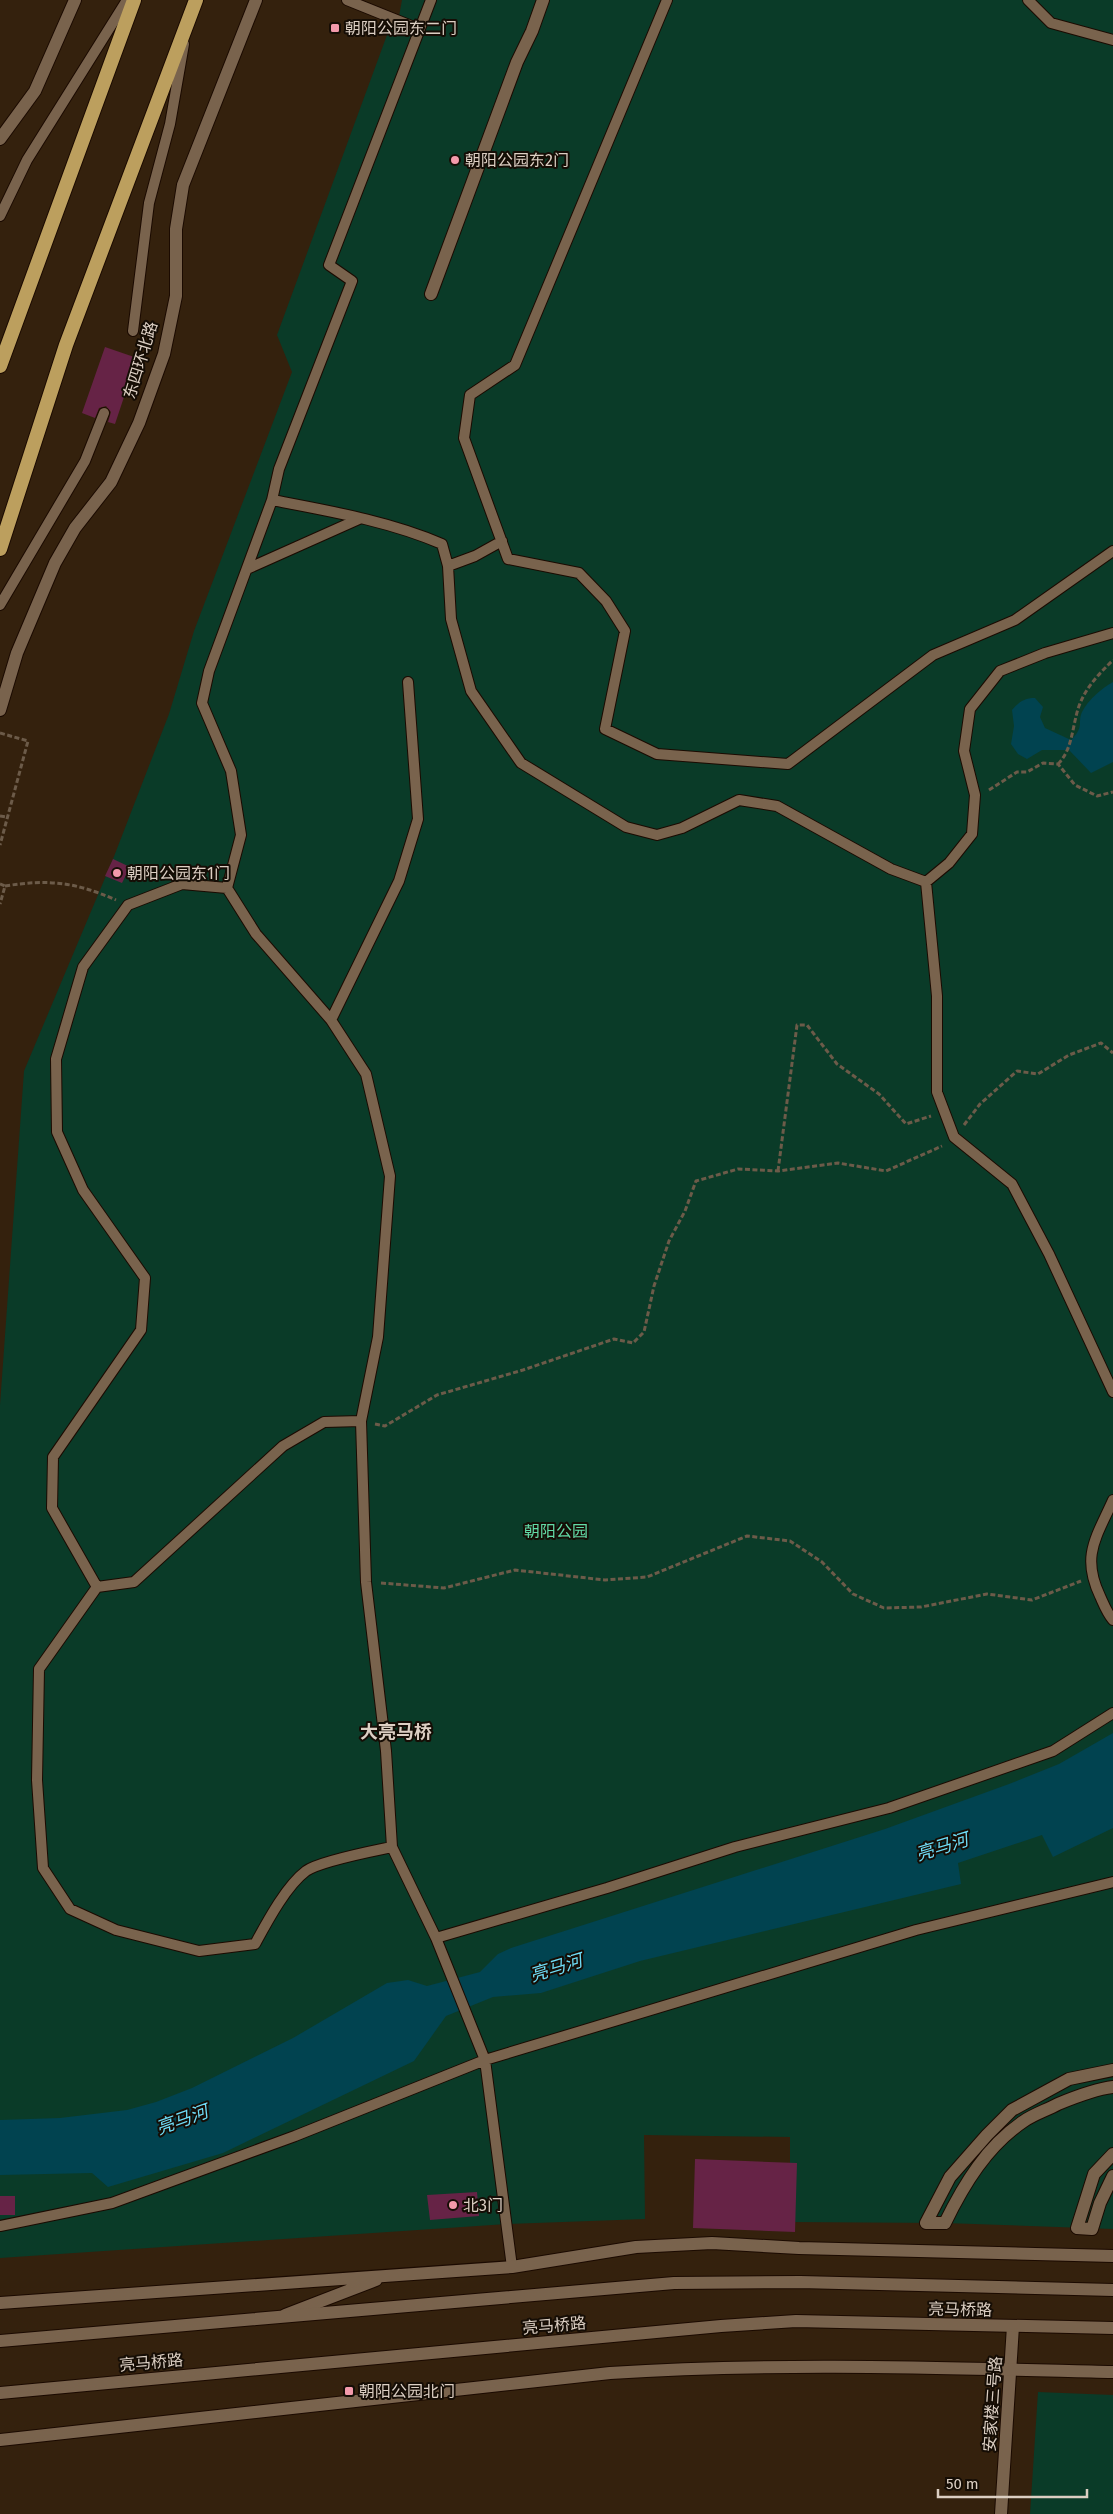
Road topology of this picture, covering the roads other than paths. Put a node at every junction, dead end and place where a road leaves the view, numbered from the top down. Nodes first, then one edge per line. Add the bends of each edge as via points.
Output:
1 (75, 0) edge
2 (127, 0) edge
3 (134, 0) edge
4 (196, 0) edge
5 (256, 0) edge
6 (347, 0) edge
7 (431, 0) edge
8 (543, 0) edge
9 (667, 0) edge
10 (1028, 0) edge
11 (189, 18) junction
12 (419, 29) junction
13 (1113, 40) edge
14 (0, 139) edge
15 (0, 216) edge
16 (431, 294) dead end
17 (133, 331) dead end
18 (0, 366) edge
19 (104, 413) dead end
20 (272, 500) junction
21 (359, 519) junction
22 (502, 541) junction
23 (0, 549) edge
24 (1113, 551) edge
25 (448, 566) junction
26 (247, 569) junction
27 (0, 605) edge
28 (1113, 633) edge
29 (408, 682) dead end
30 (0, 710) edge
31 (926, 882) junction
32 (227, 888) junction
33 (331, 1020) junction
34 (1113, 1392) edge
35 (361, 1421) junction
36 (1113, 1500) edge
37 (97, 1587) junction
38 (1113, 1620) edge
39 (1113, 1713) edge
40 (392, 1847) junction
41 (1113, 1882) edge
42 (436, 1938) junction
43 (485, 2060) junction
44 (1113, 2070) edge
45 (1113, 2087) edge
46 (1113, 2154) edge
47 (1113, 2176) edge
48 (0, 2226) edge
49 (1113, 2256) edge
50 (512, 2267) junction
51 (388, 2275) junction
52 (1113, 2290) edge
53 (0, 2303) edge
54 (279, 2317) junction
55 (1013, 2326) junction
56 (1113, 2328) edge
57 (0, 2341) edge
58 (1010, 2370) junction
59 (1113, 2372) edge
60 (0, 2393) edge
61 (0, 2440) edge
62 (1001, 2514) edge

1 - 14 street via 34,91
2 - 15 lane via 27,160
3 - 18 highway
4 - 11 highway
5 - 30 street, 东四环北路 via 183,185 176,229 176,296 164,354 111,482 75,528 55,563 17,653
6 - 12 lane
7 - 12 lane
8 - 16 street via 516,62
9 - 22 lane via 516,365 470,395 464,438
10 - 13 lane via 1050,23
11 - 17 lane via 170,124 149,203
11 - 23 highway via 66,345
12 - 20 lane via 329,265 352,281 279,469
19 - 27 lane via 85,461
20 - 21 lane
20 - 26 lane
21 - 25 lane via 442,544
21 - 26 lane
22 - 24 lane via 508,559 579,572 606,601 624,632 605,729 658,754 788,764 933,655 1015,620
22 - 25 lane
25 - 31 lane via 451,619 471,691 521,762 626,827 657,835 682,828 739,800 777,806 891,869
26 - 32 lane via 209,671 202,703 231,771 241,835
28 - 31 lane via 1045,653 1000,671 970,709 964,751 974,795 972,834 949,863
29 - 33 lane via 418,818 399,881
31 - 34 lane via 937,996 937,1092 954,1137 1012,1184 1049,1254
32 - 33 lane via 256,934
32 - 37 lane via 182,884 128,905 83,967 56,1059 57,1132 83,1190 145,1278 141,1330 53,1458 52,1508
33 - 35 lane via 366,1074 390,1176 378,1337
35 - 37 lane via 324,1422 283,1446 134,1582
35 - 40 lane via 366,1582 386,1751
36 - 38 lane via 1090,1552 1091,1578
37 - 40 lane via 39,1669 37,1780 43,1868 70,1909 116,1930 199,1952 255,1944 278,1903 307,1870
39 - 42 lane via 1053,1751 890,1808 735,1846
40 - 42 lane
41 - 43 lane via 916,1930
42 - 43 lane
43 - 48 lane via 112,2204
43 - 50 lane
44 - 45 street via 1069,2078 1012,2110 950,2177 926,2224 945,2223 964,2183 996,2145 1024,2120 1067,2101
46 - 47 street via 1094,2174 1077,2228 1092,2229
49 - 50 street via 712,2243 636,2246
50 - 51 street
51 - 53 street
51 - 54 street
52 - 54 street, 亮马桥路 via 674,2283
54 - 57 street, 亮马桥路
55 - 56 street, 亮马桥路
55 - 58 street, 安家楼三号路
55 - 60 street, 亮马桥路 via 796,2322 740,2325
58 - 59 street
58 - 61 street via 758,2366 610,2373
58 - 62 street, 安家楼三号路

